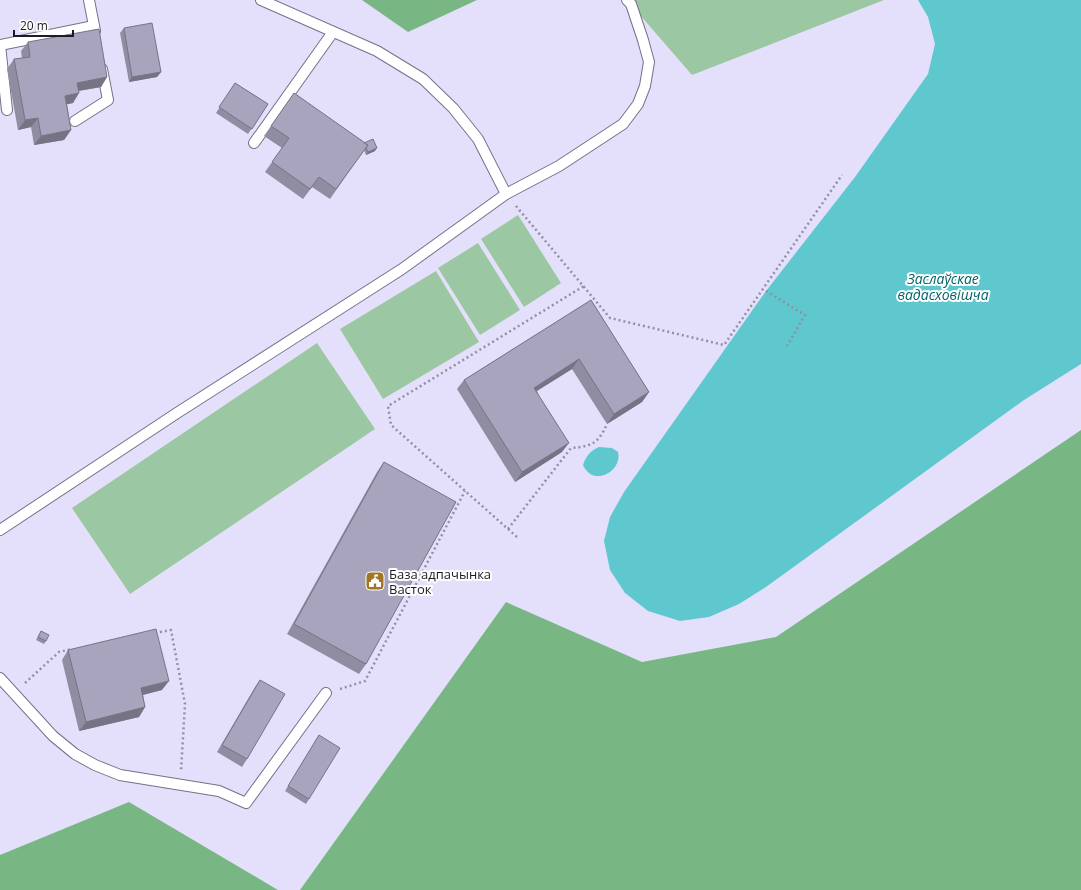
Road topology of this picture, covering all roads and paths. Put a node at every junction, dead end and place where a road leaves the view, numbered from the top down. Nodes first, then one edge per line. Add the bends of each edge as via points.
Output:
1 (89, 0) edge
2 (261, 0) edge
3 (629, 1) edge
4 (94, 26) junction
5 (333, 32) junction
6 (97, 41) edge
7 (100, 56) edge
8 (7, 110) dead end
9 (75, 121) dead end
10 (254, 143) dead end
11 (842, 175) dead end
12 (506, 194) junction
13 (584, 286) junction
14 (766, 291) dead end
15 (787, 346) dead end
16 (607, 424) edge
17 (466, 491) junction
18 (508, 529) junction
19 (0, 530) edge
20 (517, 537) dead end
21 (148, 634) edge
22 (74, 649) edge
23 (0, 678) edge
24 (14, 693) junction
25 (326, 694) joint
26 (180, 784) junction

1 - 4 lane
2 - 5 lane
3 - 12 lane via 648,62 645,86 638,104 623,124 558,166
4 - 6 lane
4 - 8 lane via 0,45
5 - 10 lane
5 - 12 lane via 377,51 423,79 453,108 478,139
7 - 9 lane via 108,100
11 - 13 path via 724,345 610,318
12 - 13 path
12 - 19 lane via 402,270 177,413
13 - 17 path via 388,406 391,425
14 - 15 path via 805,315
16 - 18 path via 601,437 587,446 571,448
17 - 18 path
17 - 25 path via 365,681
18 - 20 path
21 - 26 path via 171,630 185,704
22 - 24 path via 59,652
23 - 24 lane
24 - 26 lane via 53,736 75,754 95,765 120,774
25 - 26 lane via 246,803 219,791

